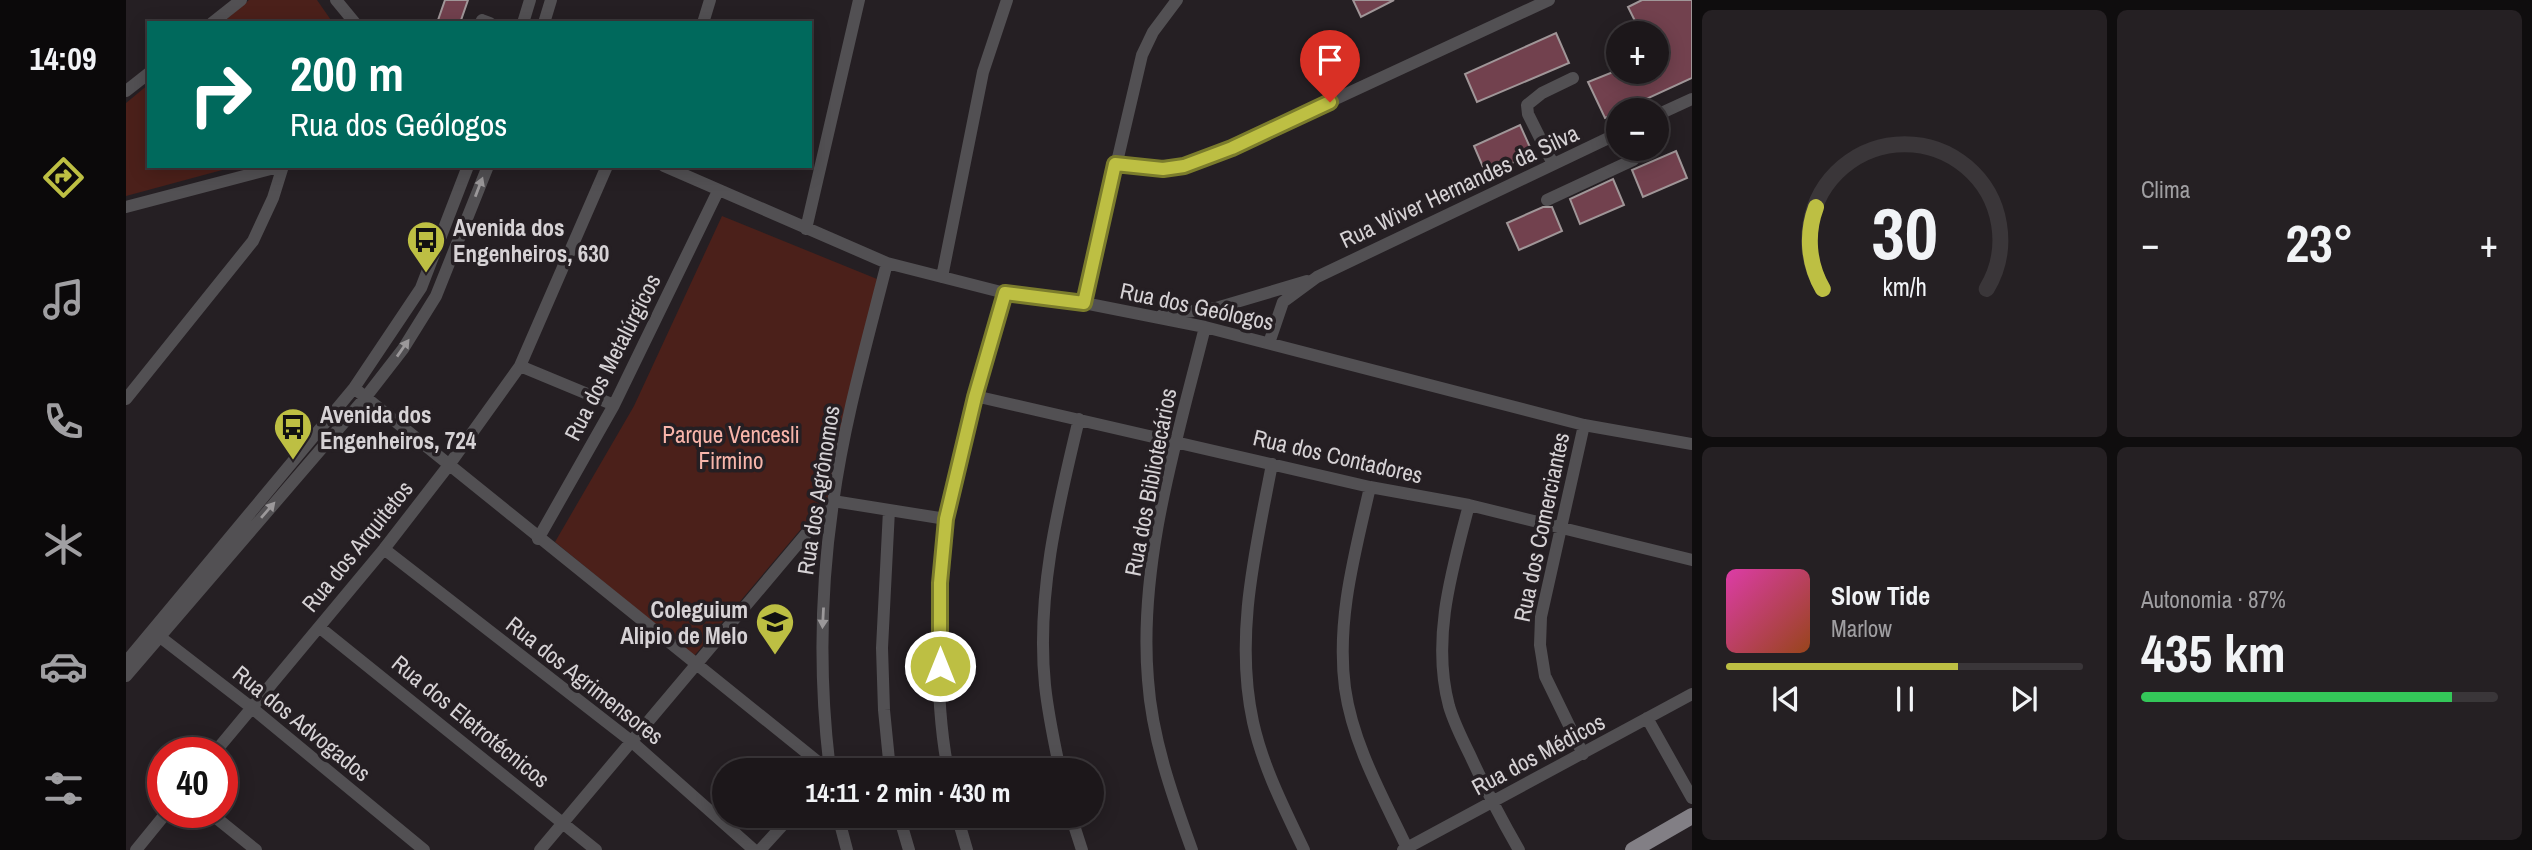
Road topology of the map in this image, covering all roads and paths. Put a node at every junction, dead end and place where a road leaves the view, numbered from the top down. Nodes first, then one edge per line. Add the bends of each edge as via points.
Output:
1 (241, 0) edge
2 (336, 0) edge
3 (551, 0) edge
4 (710, 0) edge
5 (859, 0) edge
6 (1007, 0) edge
7 (1177, 0) edge
8 (1549, 0) edge
9 (529, 4) edge
10 (545, 18) edge
11 (215, 21) edge
12 (353, 21) edge
13 (524, 21) edge
14 (704, 21) edge
15 (147, 75) edge
16 (1573, 78) dead end
17 (126, 91) edge
18 (1692, 99) edge
19 (1669, 110) edge
20 (1606, 140) edge
21 (1631, 161) edge
22 (1115, 164) junction
23 (1553, 164) junction
24 (275, 168) edge
25 (282, 168) edge
26 (467, 168) edge
27 (487, 168) edge
28 (606, 168) edge
29 (668, 168) edge
30 (718, 191) junction
31 (1547, 200) dead end
32 (126, 207) edge
33 (806, 229) junction
34 (887, 263) junction
35 (942, 277) junction
36 (1317, 277) junction
37 (1005, 293) junction
38 (1084, 303) junction
39 (1147, 317) junction
40 (1205, 327) junction
41 (1269, 343) junction
42 (520, 366) junction
43 (354, 388) junction
44 (975, 397) junction
45 (365, 398) junction
46 (126, 399) edge
47 (614, 405) junction
48 (1079, 419) junction
49 (1584, 425) junction
50 (1177, 441) junction
51 (1692, 444) edge
52 (1272, 464) junction
53 (449, 465) junction
54 (1370, 487) junction
55 (833, 502) junction
56 (1469, 505) junction
57 (889, 510) junction
58 (946, 519) junction
59 (1561, 529) junction
60 (538, 539) junction
61 (384, 549) junction
62 (1692, 560) edge
63 (319, 627) junction
64 (155, 633) junction
65 (126, 662) edge
66 (695, 664) junction
67 (126, 676) edge
68 (1692, 694) edge
69 (252, 708) junction
70 (1647, 718) junction
71 (228, 737) edge
72 (631, 741) junction
73 (1583, 754) junction
74 (814, 758) edge
75 (828, 758) edge
76 (889, 758) edge
77 (946, 758) edge
78 (1058, 758) edge
79 (1692, 798) edge
80 (1492, 803) junction
81 (1692, 816) edge
82 (564, 822) junction
83 (154, 828) edge
84 (229, 828) edge
85 (780, 828) edge
86 (842, 828) edge
87 (903, 828) edge
88 (961, 828) edge
89 (1075, 828) edge
90 (1405, 849) edge
91 (136, 850) edge
92 (256, 850) edge
93 (424, 850) edge
94 (540, 850) edge
95 (596, 850) edge
96 (754, 850) edge
97 (760, 850) edge
98 (848, 850) edge
99 (909, 850) edge
100 (967, 850) edge
101 (1082, 850) edge
102 (1192, 850) edge
103 (1304, 850) edge
104 (1519, 850) edge
105 (1633, 850) edge

1 - 11 street
2 - 12 street
3 - 10 street
4 - 14 street
5 - 33 street
6 - 35 street via 983,72
7 - 22 street via 1142,55
8 - 22 street via 1202,161 1163,169
9 - 10 street
9 - 13 street
15 - 17 street
16 - 23 street via 1527,105
18 - 19 street
20 - 23 street, Rua Wiver Hernandes da Silva
21 - 31 street
22 - 38 street
23 - 36 street, Rua Wiver Hernandes da Silva
24 - 32 street
25 - 46 street via 253,241
26 - 43 street via 421,288
45 -> 27 street via 436,296
28 - 42 street, Rua dos Arquitetos
29 - 30 street, Rua dos Geólogos
30 - 33 street, Rua dos Geólogos
30 - 47 street, Rua dos Metalúrgicos
33 - 34 street, Rua dos Geólogos
34 - 35 street, Rua dos Geólogos
34 - 55 street, Rua dos Agrônomos via 850,410
35 - 37 street, Rua dos Geólogos
36 - 39 street, Rua Wiver Hernandes da Silva via 1216,308
36 - 41 street, Rua Wiver Hernandes da Silva via 1283,302
37 - 38 street, Rua dos Geólogos
37 - 44 street
38 - 39 street, Rua dos Geólogos
39 - 40 street, Rua dos Geólogos
40 - 41 street, Rua dos Geólogos
40 - 50 street, Rua dos Bibliotecários
41 - 49 street, Rua dos Geólogos
42 - 47 street
42 - 53 street, Rua dos Arquitetos
43 - 45 street
43 - 64 street
44 - 48 street, Rua dos Contadores
44 - 58 street
45 - 53 street
64 -> 45 street
47 - 60 street, Rua dos Metalúrgicos
48 - 50 street, Rua dos Contadores
48 - 78 street via 1047,575 1045,684
49 - 51 street, Rua dos Geólogos
49 - 59 street, Rua dos Comerciantes
50 - 52 street, Rua dos Contadores
50 - 102 street, Rua dos Bibliotecários via 1154,552 1148,680 1156,736
52 - 54 street, Rua dos Contadores
52 - 103 street via 1247,601 1245,659 1253,721 1271,780
53 - 60 street
53 - 61 street, Rua dos Arquitetos
54 - 56 street, Rua dos Contadores
54 - 90 street via 1344,608 1345,690 1368,767
55 - 57 street
55 - 66 street
55 -> 75 street, Rua dos Agrônomos via 821,643
56 - 59 street, Rua dos Contadores
56 - 80 street via 1444,617 1446,689 1455,722
57 - 58 street
57 - 76 street via 882,648
58 - 77 street via 939,647
59 - 62 street, Rua dos Contadores
59 - 73 street, Rua dos Comerciantes via 1541,617 1541,660 1552,694
60 - 66 street
61 - 63 street, Rua dos Arquitetos
61 - 72 street, Rua dos Agrimensores
63 - 69 street, Rua dos Arquitetos
63 - 82 street, Rua dos Eletrotécnicos
64 - 65 street
64 - 67 street
64 - 69 street, Rua dos Advogados
66 - 72 street
66 - 74 street
68 - 70 street, Rua dos Médicos
69 - 71 street, Rua dos Arquitetos
69 - 93 street, Rua dos Advogados
70 - 73 street, Rua dos Médicos
70 - 79 street
72 - 82 street
72 - 96 street, Rua dos Agrimensores
73 - 80 street, Rua dos Médicos
80 - 90 street, Rua dos Médicos
80 - 104 street
81 - 105 main road
82 - 94 street
82 - 95 street, Rua dos Eletrotécnicos
83 - 91 street
84 - 92 street
85 - 97 street
86 - 98 street
87 - 99 street
88 - 100 street
89 - 101 street

